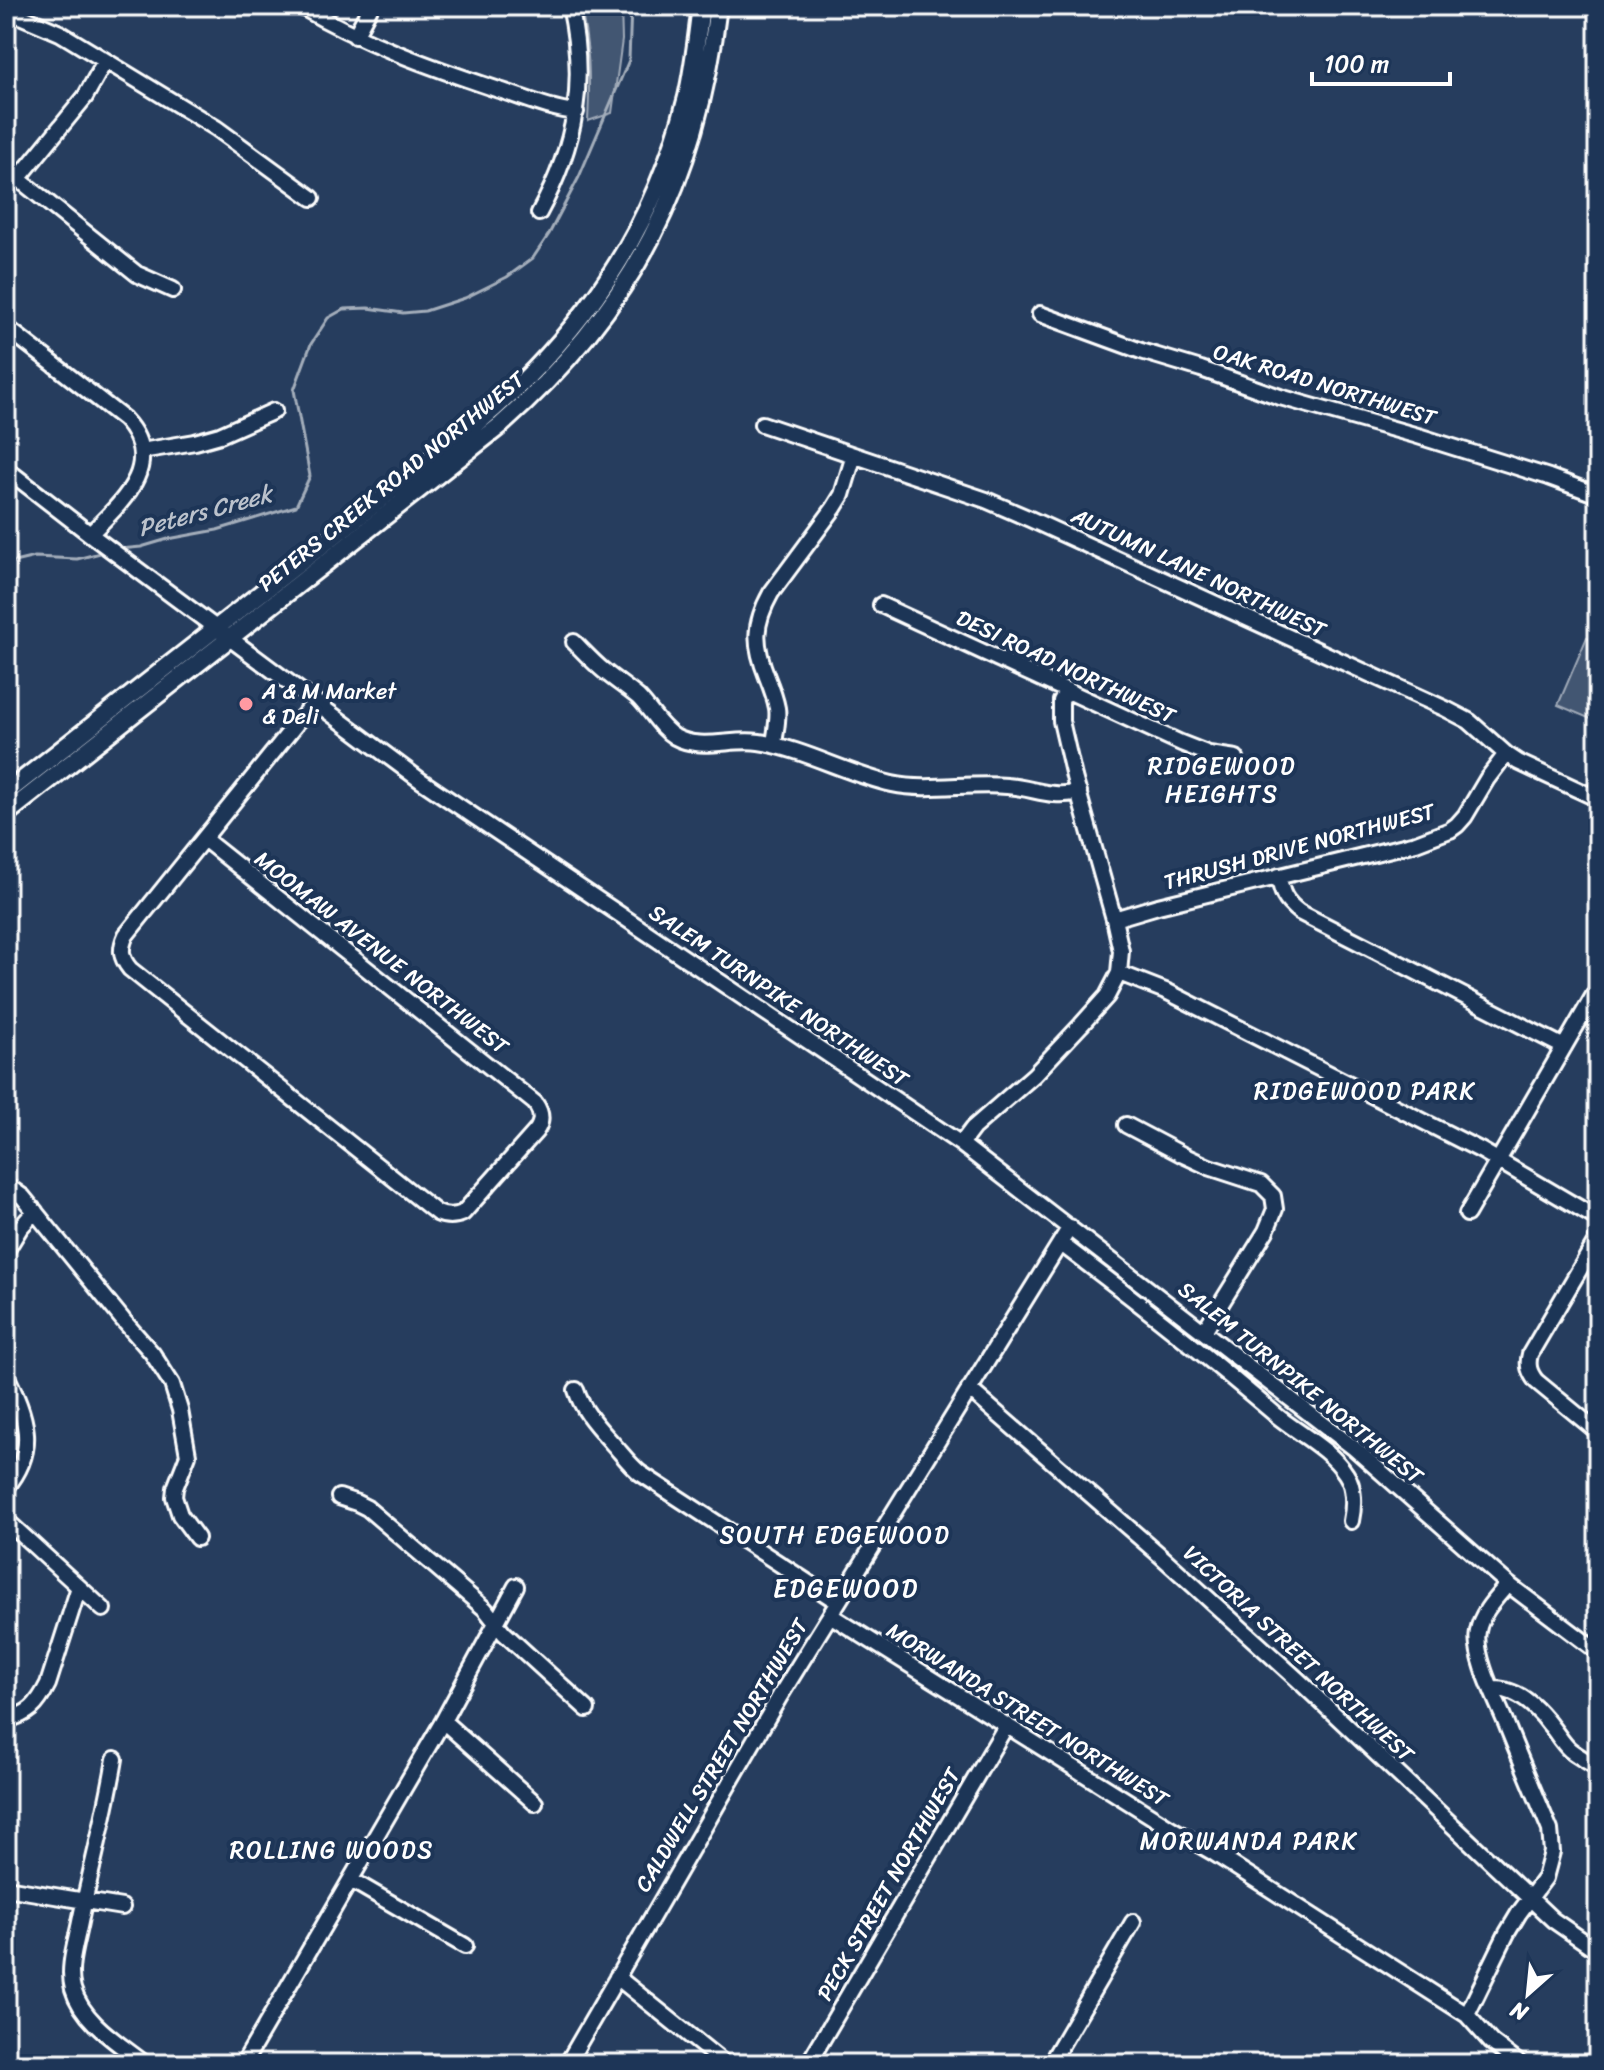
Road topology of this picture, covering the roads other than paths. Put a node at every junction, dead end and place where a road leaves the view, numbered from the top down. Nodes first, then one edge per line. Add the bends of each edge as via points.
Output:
1 (300, 6) edge
2 (371, 6) edge
3 (570, 6) edge
4 (701, 6) edge
5 (718, 6) edge
6 (6, 10) edge
7 (355, 36) junction
8 (105, 61) junction
9 (576, 112) junction
10 (6, 169) edge
11 (18, 179) junction
12 (312, 198) dead end
13 (539, 213) dead end
14 (173, 290) dead end
15 (1040, 314) dead end
16 (6, 327) edge
17 (274, 411) dead end
18 (762, 424) dead end
19 (141, 451) junction
20 (854, 455) junction
21 (6, 469) edge
22 (1598, 495) edge
23 (92, 536) junction
24 (881, 605) dead end
25 (217, 627) junction
26 (231, 638) junction
27 (574, 642) dead end
28 (1067, 690) junction
29 (315, 702) junction
30 (774, 745) junction
31 (1506, 754) junction
32 (1236, 758) dead end
33 (1079, 792) junction
34 (6, 793) edge
35 (1598, 799) edge
36 (6, 814) edge
37 (204, 839) junction
38 (1279, 876) junction
39 (1114, 919) junction
40 (1119, 973) junction
41 (1598, 988) edge
42 (1564, 1047) junction
43 (1126, 1125) dead end
44 (961, 1144) junction
45 (1497, 1160) junction
46 (6, 1185) edge
47 (35, 1211) junction
48 (1467, 1214) dead end
49 (1598, 1219) edge
50 (1070, 1227) junction
51 (1598, 1238) edge
52 (1060, 1243) junction
53 (6, 1251) edge
54 (1204, 1331) junction
55 (6, 1375) edge
56 (969, 1389) junction
57 (576, 1390) dead end
58 (1598, 1432) edge
59 (6, 1488) edge
60 (339, 1497) dead end
61 (6, 1520) edge
62 (1351, 1521) dead end
63 (197, 1538) dead end
64 (1508, 1584) junction
65 (516, 1586) dead end
66 (79, 1587) junction
67 (838, 1602) junction
68 (103, 1609) dead end
69 (830, 1615) junction
70 (496, 1623) junction
71 (1598, 1652) edge
72 (1492, 1689) junction
73 (587, 1709) dead end
74 (6, 1720) edge
75 (443, 1721) junction
76 (1006, 1726) junction
77 (115, 1759) dead end
78 (1598, 1768) edge
79 (535, 1803) dead end
80 (351, 1880) junction
81 (6, 1888) edge
82 (1529, 1899) junction
83 (84, 1901) junction
84 (122, 1907) dead end
85 (1133, 1922) dead end
86 (465, 1946) dead end
87 (1598, 1951) edge
88 (617, 1977) junction
89 (1467, 2015) junction
90 (145, 2064) edge
91 (243, 2064) edge
92 (567, 2064) edge
93 (725, 2064) edge
94 (808, 2064) edge
95 (1050, 2064) edge
96 (1520, 2064) edge

1 - 7 street
2 - 7 street
3 - 9 street via 579,68
4 - 25 main road, PETERS CREEK ROAD NORTHWEST via 687,96 660,179 628,246 587,310 506,399
5 - 26 main road, PETERS CREEK ROAD NORTHWEST via 702,103 680,174 651,240 595,327 501,425
6 - 8 street via 60,33
7 - 9 street via 548,107
8 - 11 street via 85,97
8 - 12 street via 216,128
9 - 13 street via 561,168
10 - 11 street
11 - 14 street via 137,274
15 - 22 street, OAK ROAD NORTHWEST via 1280,397
16 - 19 street via 124,419
17 - 19 street via 220,435
18 - 20 street, AUTUMN LANE NORTHWEST
19 - 23 street via 134,484
20 - 30 street via 842,495 771,593 758,625 760,660 778,711
20 - 31 street, AUTUMN LANE NORTHWEST via 986,500 1446,709 1479,728
21 - 23 street, SALEM TURNPIKE NORTHWEST
23 - 25 street, SALEM TURNPIKE NORTHWEST
24 - 28 street, DESI ROAD NORTHWEST
25 - 26 street, SALEM TURNPIKE NORTHWEST
25 - 34 main road, PETERS CREEK ROAD NORTHWEST
26 - 29 street, SALEM TURNPIKE NORTHWEST
26 - 36 main road, PETERS CREEK ROAD NORTHWEST
27 - 30 street via 676,737 695,743 745,740
28 - 32 street, DESI ROAD NORTHWEST via 1195,749
28 - 33 street via 1060,709
29 - 37 street
29 - 44 street, SALEM TURNPIKE NORTHWEST via 420,780
30 - 33 street via 891,784 982,784 1056,796
31 - 35 street, AUTUMN LANE NORTHWEST
31 - 38 street, THRUSH DRIVE NORTHWEST via 1450,830
33 - 39 street
37 - 37 street, MOOMAW AVENUE NORTHWEST via 126,935 121,953 130,969 439,1214 463,1213 536,1131 539,1109
38 - 39 street, THRUSH DRIVE NORTHWEST
38 - 42 street via 1285,900 1299,912
39 - 40 street via 1121,951
40 - 44 street via 1081,1025
40 - 45 street via 1168,992
41 - 42 street
42 - 45 street
43 - 54 street via 1196,1161 1256,1181 1273,1196 1270,1223
44 - 50 street, SALEM TURNPIKE NORTHWEST
45 - 48 street
45 - 49 street
46 - 47 street
47 - 53 street
47 - 63 street via 167,1376 188,1455 174,1497
50 - 52 street, CALDWELL STREET NORTHWEST
50 - 54 street, SALEM TURNPIKE NORTHWEST
51 - 58 street via 1528,1361 1536,1381
52 - 56 street, CALDWELL STREET NORTHWEST
52 - 62 street via 1329,1455 1351,1485
54 - 64 street, SALEM TURNPIKE NORTHWEST via 1354,1448
55 - 59 street via 27,1431 23,1459
56 - 67 street, CALDWELL STREET NORTHWEST
56 - 82 street, VICTORIA STREET NORTHWEST via 1266,1650
57 - 67 street via 591,1420 631,1466
60 - 70 street via 367,1508
61 - 66 street
64 - 71 street, SALEM TURNPIKE NORTHWEST
64 - 72 street via 1478,1630
65 - 70 street
66 - 68 street
66 - 74 street via 42,1696 29,1711
67 - 69 street, CALDWELL STREET NORTHWEST
69 - 76 street, MORWANDA STREET NORTHWEST
69 - 88 street, CALDWELL STREET NORTHWEST
70 - 73 street
70 - 75 street
72 - 78 street via 1503,1688 1523,1698 1570,1750
72 - 82 street via 1552,1841 1545,1878
75 - 79 street
75 - 80 street
76 - 89 street, MORWANDA STREET NORTHWEST
76 - 94 street, PECK STREET NORTHWEST
77 - 83 street
80 - 86 street
80 - 91 street
81 - 83 street
82 - 87 street, VICTORIA STREET NORTHWEST
82 - 89 street
83 - 84 street
83 - 90 street via 72,1961 74,1990 100,2028
85 - 95 street
88 - 92 street, CALDWELL STREET NORTHWEST
88 - 93 street
89 - 96 street, MORWANDA STREET NORTHWEST

